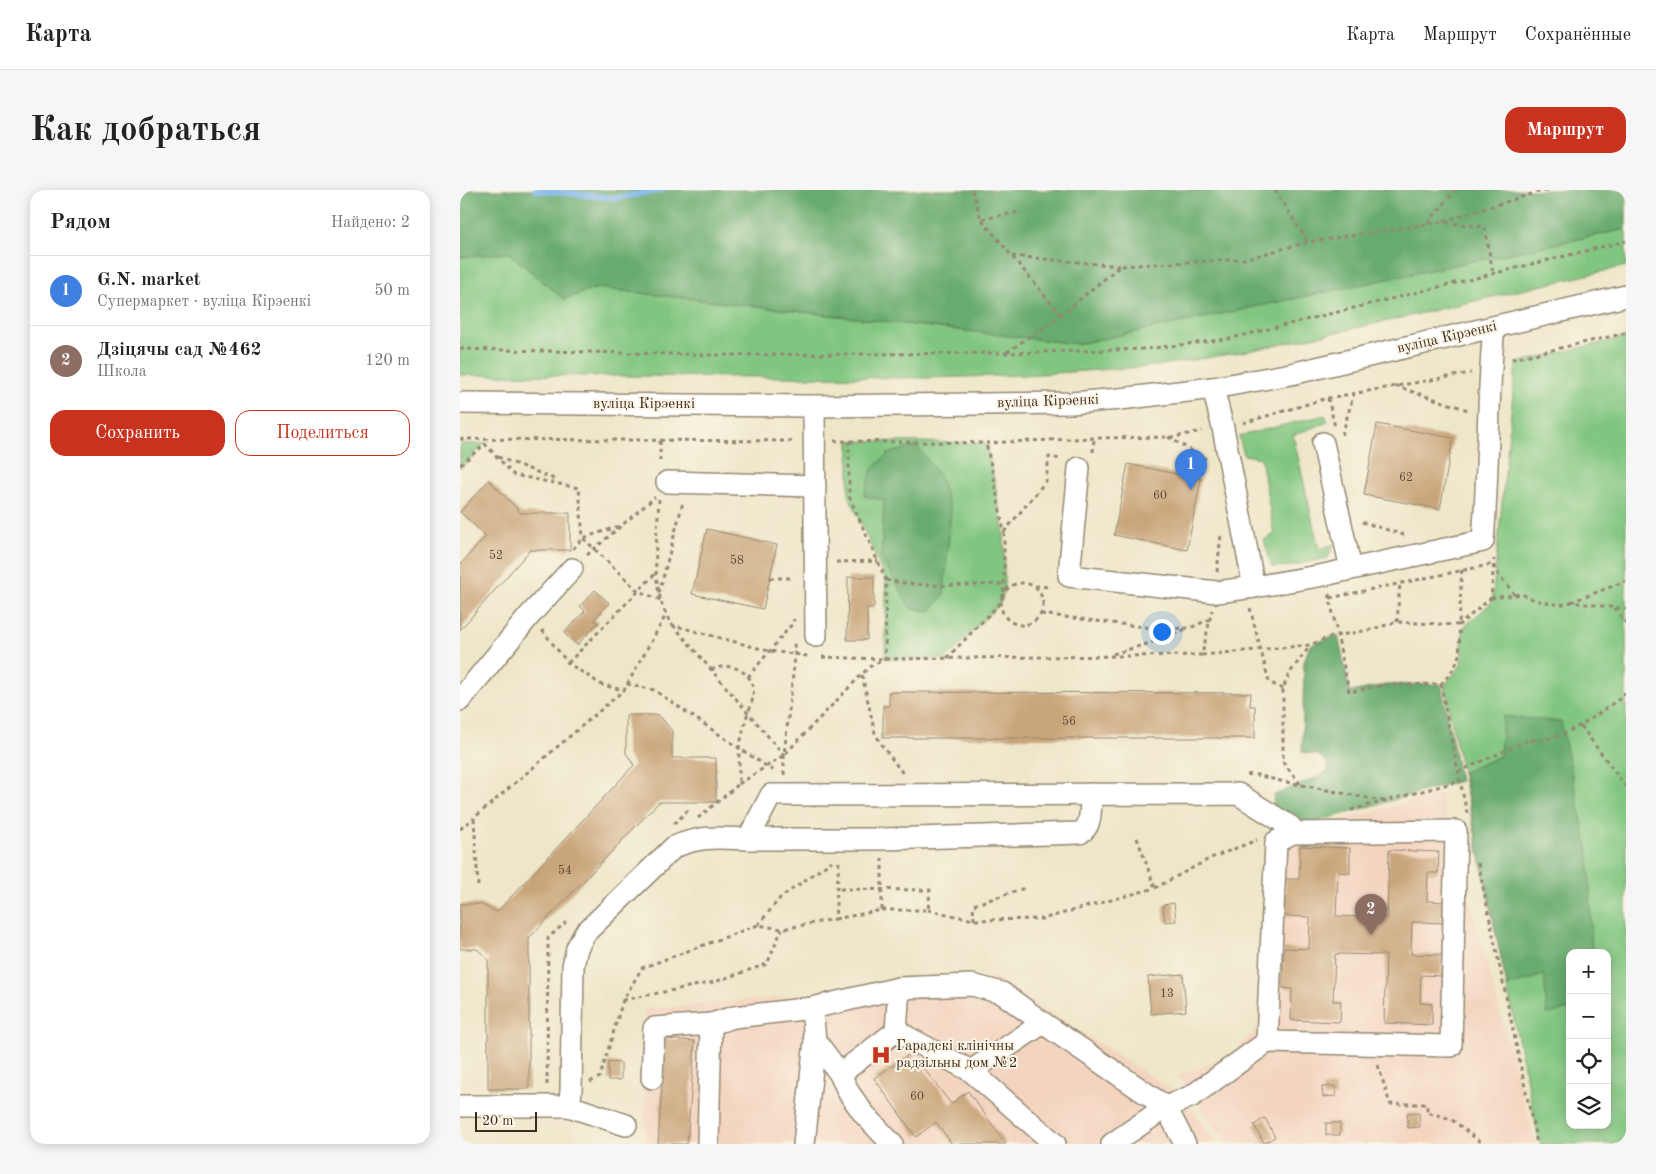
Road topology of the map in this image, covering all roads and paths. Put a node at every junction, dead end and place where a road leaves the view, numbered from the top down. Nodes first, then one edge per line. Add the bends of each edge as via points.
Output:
1 (972, 190) edge
2 (1275, 190) edge
3 (1455, 190) edge
4 (1551, 190) edge
5 (1020, 212) dead end
6 (981, 219) junction
7 (1442, 222) junction
8 (1428, 224) junction
9 (1626, 241) edge
10 (1308, 242) junction
11 (1012, 256) junction
12 (1120, 266) junction
13 (1493, 274) junction
14 (1626, 296) edge
15 (1061, 315) junction
16 (1494, 327) junction
17 (460, 349) edge
18 (1007, 353) junction
19 (1395, 386) dead end
20 (1213, 388) junction
21 (1354, 393) dead end
22 (1328, 398) dead end
23 (460, 403) edge
24 (814, 406) junction
25 (1468, 410) dead end
26 (1167, 437) dead end
27 (1094, 438) dead end
28 (1334, 438) junction
29 (485, 440) dead end
30 (660, 441) dead end
31 (849, 441) dead end
32 (986, 442) dead end
33 (485, 444) junction
34 (496, 456) junction
35 (1079, 460) junction
36 (1215, 464) dead end
37 (460, 465) edge
38 (664, 475) joint
39 (555, 483) junction
40 (815, 486) junction
41 (686, 494) dead end
42 (620, 526) junction
43 (1359, 528) dead end
44 (1004, 533) junction
45 (1221, 533) dead end
46 (583, 538) junction
47 (1398, 538) dead end
48 (1466, 546) junction
49 (594, 549) junction
50 (878, 561) junction
51 (815, 562) junction
52 (572, 569) joint
53 (1351, 569) junction
54 (1208, 570) dead end
55 (1462, 570) junction
56 (656, 573) junction
57 (1324, 575) junction
58 (770, 578) dead end
59 (886, 580) junction
60 (1217, 581) junction
61 (1250, 582) junction
62 (1626, 582) edge
63 (1400, 583) junction
64 (1004, 584) junction
65 (1034, 586) junction
66 (1058, 587) dead end
67 (638, 591) junction
68 (658, 594) junction
69 (1515, 595) junction
70 (1002, 596) junction
71 (1330, 598) junction
72 (1491, 598) dead end
73 (661, 600) junction
74 (1001, 602) junction
75 (1571, 602) junction
76 (1613, 608) junction
77 (1626, 609) edge
78 (1041, 614) junction
79 (530, 615) junction
80 (666, 615) junction
81 (795, 615) dead end
82 (1210, 619) junction
83 (1397, 622) junction
84 (793, 623) junction
85 (1626, 623) edge
86 (672, 625) junction
87 (1190, 628) junction
88 (794, 631) dead end
89 (1338, 635) junction
90 (816, 636) dead end
91 (794, 639) dead end
92 (1310, 645) junction
93 (1261, 650) junction
94 (769, 651) junction
95 (1108, 655) junction
96 (1202, 655) junction
97 (795, 656) junction
98 (946, 658) junction
99 (885, 659) junction
100 (568, 664) junction
101 (711, 670) junction
102 (862, 675) junction
103 (748, 677) junction
104 (627, 684) junction
105 (1283, 689) junction
106 (624, 690) junction
107 (1626, 691) edge
108 (460, 700) edge
109 (748, 713) junction
110 (1581, 726) junction
111 (739, 748) junction
112 (784, 755) junction
113 (766, 766) junction
114 (1458, 772) junction
115 (1253, 774) dead end
116 (905, 777) dead end
117 (1460, 781) junction
118 (739, 784) junction
119 (1300, 784) junction
120 (1626, 788) edge
121 (1091, 794) junction
122 (1383, 801) junction
123 (1346, 812) dead end
124 (474, 818) junction
125 (697, 819) dead end
126 (1468, 820) dead end
127 (460, 829) edge
128 (1292, 830) junction
129 (1137, 838) dead end
130 (748, 839) junction
131 (882, 839) junction
132 (1477, 858) dead end
133 (478, 886) dead end
134 (1026, 888) dead end
135 (1155, 888) junction
136 (838, 889) junction
137 (882, 890) junction
138 (882, 910) junction
139 (928, 910) junction
140 (835, 918) junction
141 (974, 920) junction
142 (758, 925) junction
143 (782, 929) junction
144 (899, 988) junction
145 (623, 1000) junction
146 (812, 1008) junction
147 (1043, 1023) junction
148 (711, 1024) junction
149 (896, 1031) junction
150 (815, 1040) junction
151 (1267, 1042) junction
152 (1372, 1044) junction
153 (971, 1071) junction
154 (840, 1074) junction
155 (652, 1078) dead end
156 (570, 1098) junction
157 (460, 1106) edge
158 (1166, 1107) junction
159 (626, 1125) dead end
160 (708, 1144) edge
161 (804, 1144) edge
162 (892, 1144) edge
163 (1055, 1144) edge
164 (1112, 1144) edge
165 (1185, 1144) edge
166 (1483, 1144) edge
167 (1538, 1144) edge

1 - 6 path
2 - 10 path
3 - 8 path
4 - 7 path
5 - 6 path
6 - 11 path
7 - 8 path
7 - 13 path via 1485,227
8 - 10 path
9 - 13 path
10 - 12 path via 1245,259
11 - 12 path
11 - 15 path
12 - 15 path
13 - 18 path via 1228,339 1146,349
14 - 16 street, вуліца Кірэенкі
15 - 18 path
16 - 20 street, вуліца Кірэенкі via 1291,374
16 - 48 street via 1483,541
17 - 18 path via 715,355
19 - 25 path
20 - 24 street, вуліца Кірэенкі via 1071,403
20 - 61 street
21 - 28 path
22 - 28 path
23 - 24 street, вуліца Кірэенкі
24 - 40 street
26 - 36 path
27 - 35 path
28 - 53 street
29 - 33 path
30 - 38 path
31 - 50 path via 849,496
32 - 44 path
33 - 34 path
33 - 37 path
34 - 39 path via 552,478
34 - 39 path via 514,475
35 - 44 path via 1049,457 1046,481
35 - 60 street via 1069,576
38 - 40 street
39 - 46 path via 579,488
40 - 51 street
41 - 68 path
42 - 46 path
42 - 49 path
42 - 56 path via 660,493
43 - 47 path via 1357,520 1406,536
44 - 64 path
45 - 60 path
46 - 49 path
48 - 53 street
48 - 55 path
49 - 52 path
49 - 67 path
50 - 51 path
50 - 59 path
51 - 58 path via 801,562 801,578
51 - 90 street
52 - 79 street
53 - 57 street
54 - 60 path
55 - 63 path
55 - 69 path via 1493,564
55 - 83 path via 1459,625
56 - 67 path
56 - 68 path
57 - 61 street
57 - 71 path
59 - 64 path via 925,585
59 - 99 path
60 - 61 street
60 - 61 path
60 - 82 path
61 - 93 path
62 - 75 path
63 - 71 path
63 - 83 path
64 - 70 path
65 - 66 path
65 - 70 path via 1016,583
65 - 78 path via 1043,602
67 - 73 path
67 - 100 path
68 - 73 path
69 - 72 path
69 - 75 path via 1560,605
70 - 74 path
71 - 89 path
73 - 80 path
74 - 78 path via 1005,616 1016,624 1030,623
74 - 98 path
75 - 76 path
76 - 77 path
76 - 85 path
78 - 87 path via 1161,629
79 - 100 path
79 - 108 street
80 - 86 path
80 - 104 path
81 - 84 path
82 - 87 path
82 - 96 path
83 - 89 path
84 - 88 path
84 - 94 path
86 - 94 path
86 - 101 path
87 - 95 path
89 - 92 path
89 - 114 path via 1350,692 1386,685 1441,684
91 - 97 path
92 - 93 path
92 - 105 path via 1289,674
93 - 96 path
93 - 105 path via 1269,682
94 - 97 path
94 - 103 path
95 - 96 path
95 - 98 path
97 - 99 path
97 - 112 path
98 - 99 path
99 - 102 path via 868,667
100 - 106 path via 602,685
101 - 103 path via 726,666 742,671
101 - 109 path
102 - 112 path
102 - 116 path via 875,733
103 - 109 path via 754,692
104 - 106 path
104 - 111 path via 654,690
105 - 119 path via 1283,762
106 - 124 path
107 - 110 path
109 - 111 path
109 - 112 path
110 - 114 path via 1540,741 1529,740
110 - 120 path
111 - 113 path
111 - 118 path
112 - 113 path
112 - 113 path via 784,778
113 - 118 path
114 - 117 path
115 - 119 path
117 - 122 path
117 - 126 path
118 - 125 path
119 - 122 path
121 - 128 street via 1238,794
121 - 130 street via 771,795
121 - 131 street via 1088,825 1080,833
122 - 123 path
124 - 127 path
124 - 133 path
128 - 135 path via 1211,858
128 - 151 street via 1276,842
128 - 152 street via 1456,831 1451,1046
129 - 135 path
130 - 131 street
130 - 156 street via 710,837 674,847 585,933 576,948 573,966
131 - 137 path
132 - 167 path
134 - 141 path via 973,905
135 - 141 path via 1042,919
136 - 137 path
136 - 140 path
136 - 142 path via 839,856 780,898
137 - 138 path
137 - 139 path via 930,890
138 - 139 path
138 - 140 path
139 - 141 path
140 - 143 path
142 - 143 path
142 - 145 path via 642,968
143 - 145 path via 766,964 714,982
144 - 146 street
144 - 147 street via 972,985 1002,993
144 - 149 street
145 - 156 path via 600,1077
146 - 148 street via 734,1017
146 - 150 street
147 - 153 street
147 - 158 street
148 - 155 street via 654,1028
148 - 160 street
149 - 153 street
149 - 154 street
150 - 154 street
150 - 161 street
151 - 152 street
151 - 158 street via 1192,1096
152 - 166 path via 1390,1104 1427,1104 1427,1112 1451,1119
153 - 163 street
154 - 162 street via 864,1114
156 - 157 street
156 - 159 street
158 - 164 street
158 - 165 street

